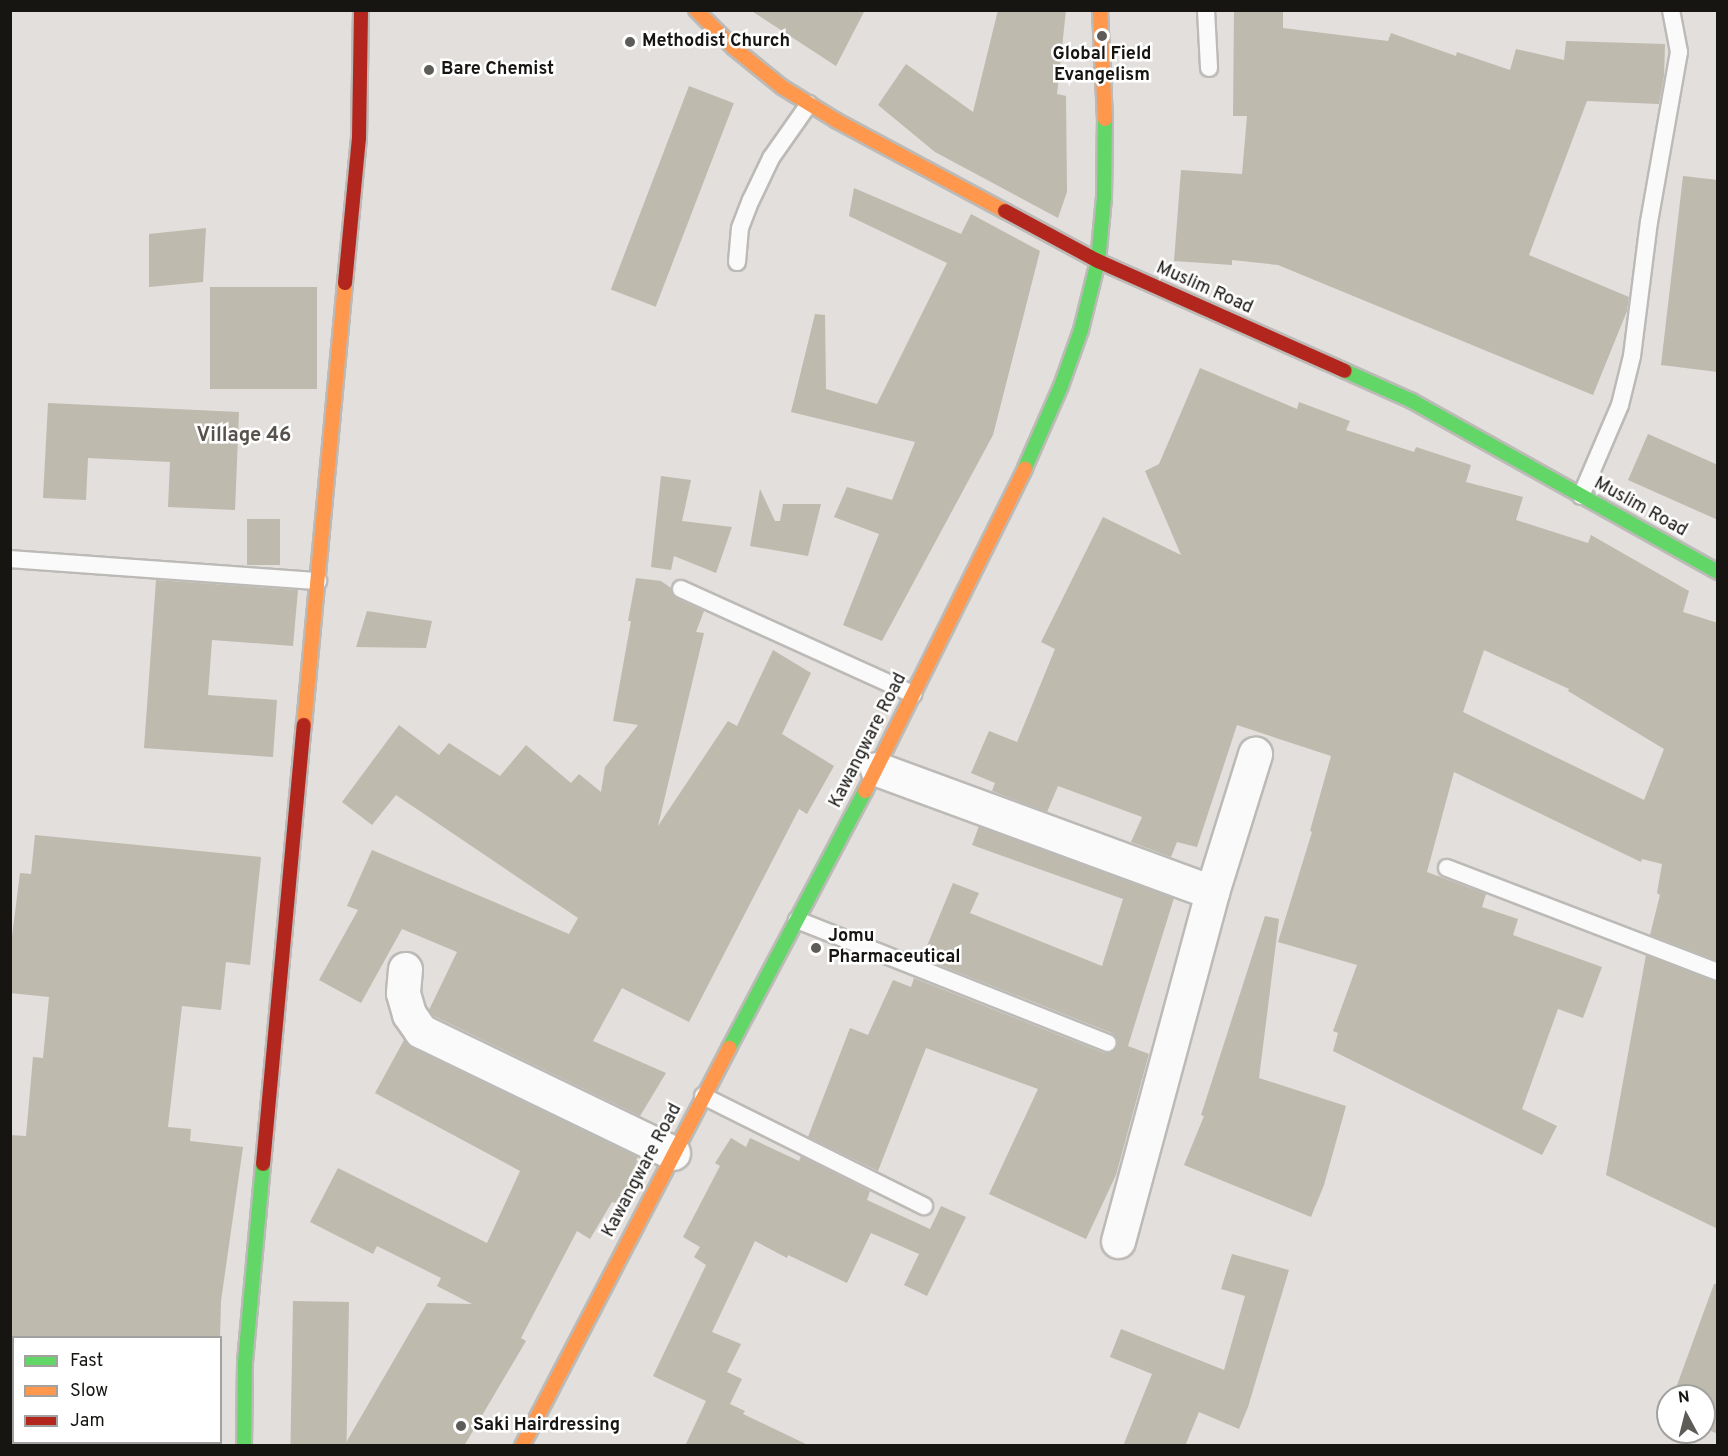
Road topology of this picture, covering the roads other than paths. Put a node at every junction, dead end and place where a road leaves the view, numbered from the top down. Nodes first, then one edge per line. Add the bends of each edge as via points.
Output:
1 (361, 10) edge
2 (696, 10) edge
3 (1100, 10) edge
4 (1206, 10) edge
5 (1671, 10) edge
6 (1209, 68) dead end
7 (809, 104) junction
8 (1098, 261) junction
9 (737, 262) dead end
10 (1581, 496) junction
11 (10, 559) edge
12 (1718, 572) edge
13 (318, 581) junction
14 (681, 589) dead end
15 (913, 694) junction
16 (1255, 754) dead end
17 (877, 769) junction
18 (1447, 868) dead end
19 (1212, 892) junction
20 (797, 920) junction
21 (405, 969) dead end
22 (1718, 972) edge
23 (1108, 1043) dead end
24 (703, 1096) junction
25 (673, 1154) junction
26 (924, 1206) dead end
27 (1118, 1241) dead end
28 (244, 1446) edge
29 (522, 1446) edge

1 - 13 street via 359,138
2 - 7 street, Muslim Road via 734,48
3 - 8 street, Kawangware Road via 1105,155
4 - 6 lane
5 - 10 lane via 1679,52 1649,222 1632,356 1620,405
7 - 8 street, Muslim Road
7 - 9 lane via 771,158 751,200 740,228
8 - 10 street, Muslim Road via 1412,401
8 - 15 street, Kawangware Road via 1081,330 1061,386 1022,477
10 - 12 street, Muslim Road
11 - 13 lane
13 - 28 street via 245,1362
14 - 15 lane
15 - 17 street, Kawangware Road
16 - 19 street
17 - 19 street
17 - 20 street, Kawangware Road
18 - 22 lane
19 - 27 street
20 - 23 lane
20 - 24 street, Kawangware Road
21 - 25 street via 403,993 409,1014 421,1031
24 - 25 street, Kawangware Road
24 - 26 lane
25 - 29 street, Kawangware Road

